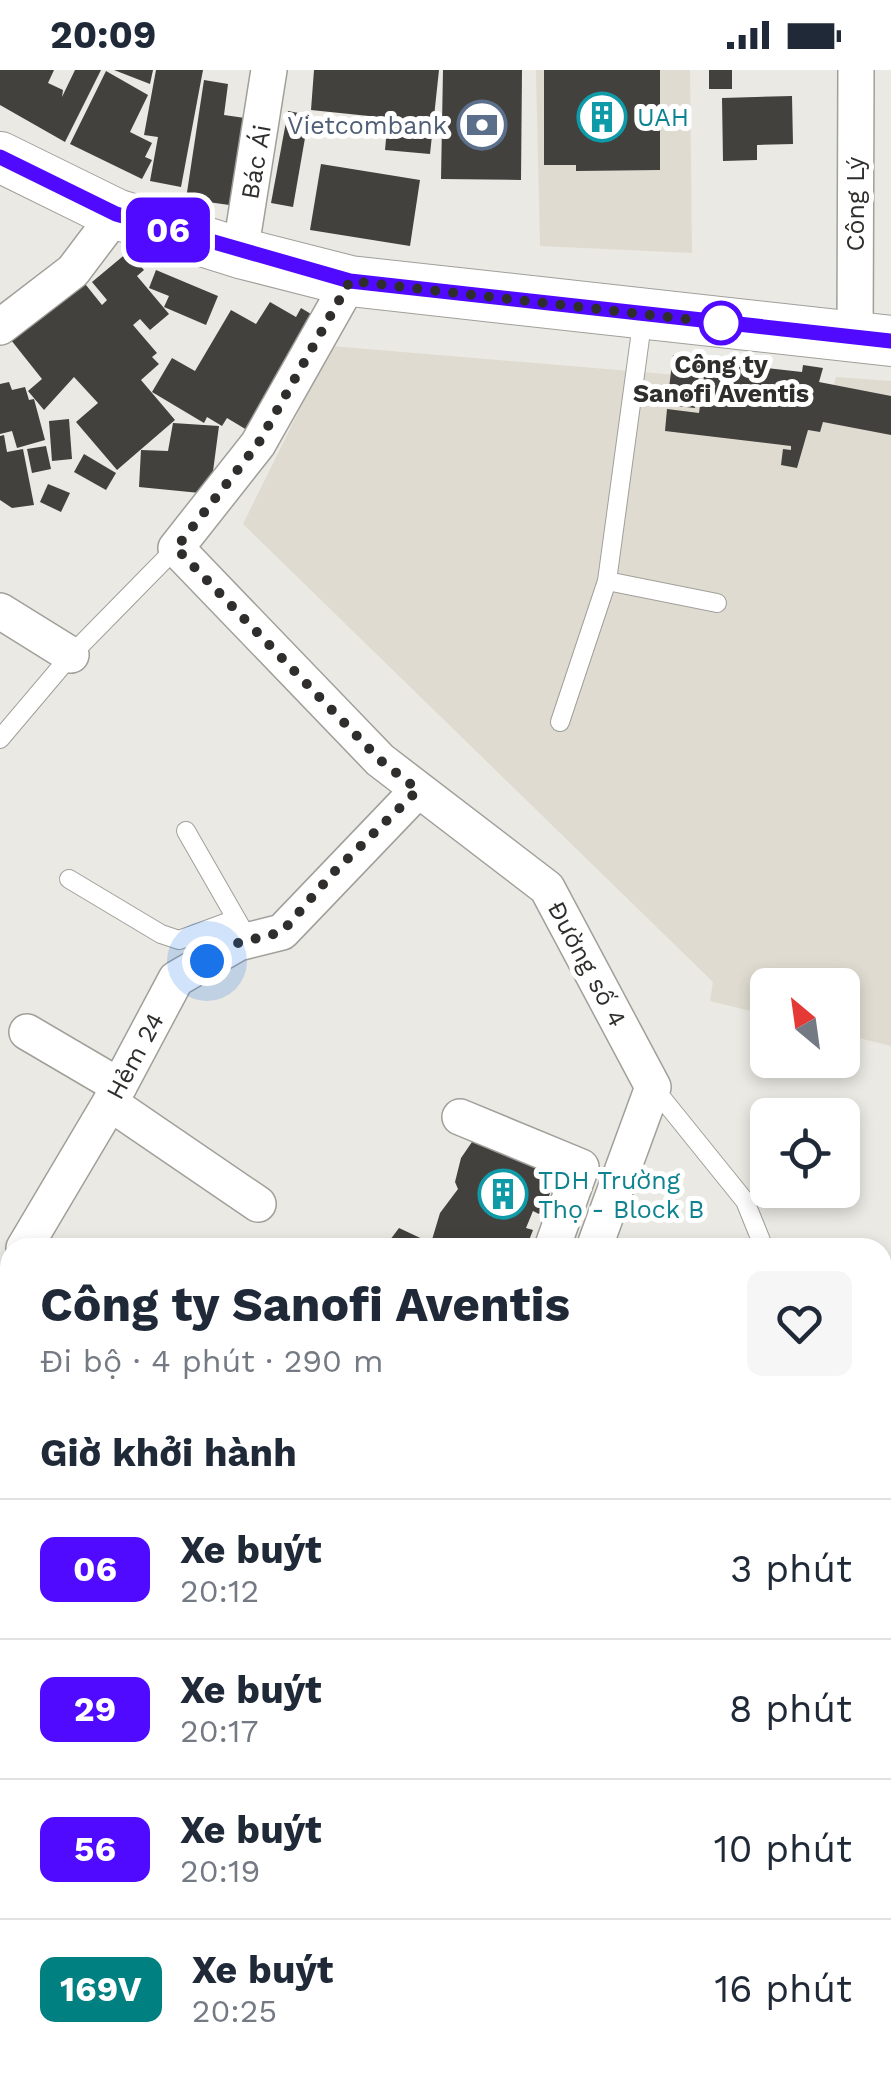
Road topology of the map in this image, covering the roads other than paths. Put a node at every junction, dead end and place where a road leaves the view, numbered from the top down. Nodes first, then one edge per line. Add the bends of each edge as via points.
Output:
1 (269, 70) edge
2 (856, 70) edge
3 (0, 157) edge
4 (116, 214) junction
5 (240, 253) junction
6 (350, 281) junction
7 (643, 315) junction
8 (0, 327) edge
9 (873, 339) edge
10 (176, 548) junction
11 (606, 581) junction
12 (717, 602) dead end
13 (0, 611) edge
14 (71, 655) junction
15 (560, 722) dead end
16 (0, 739) edge
17 (418, 790) junction
18 (186, 831) dead end
19 (70, 878) dead end
20 (242, 930) junction
21 (27, 1032) dead end
22 (653, 1087) junction
23 (114, 1094) junction
24 (460, 1117) dead end
25 (258, 1204) dead end
26 (30, 1238) edge
27 (556, 1238) edge
28 (598, 1238) edge
29 (760, 1238) edge

1 - 5 street, Bác Ái
2 - 9 street, Công Lý
3 - 4 main road
4 - 5 main road
4 - 8 street via 74,271
5 - 6 main road
6 - 7 main road
6 - 10 street via 258,444
7 - 9 main road
7 - 11 lane
10 - 14 lane
10 - 17 street, Đường số 4 via 380,760
11 - 12 lane
11 - 15 lane
13 - 14 street
14 - 16 lane
17 - 20 street, Hẻm 24 via 282,932
17 - 22 street, Đường số 4 via 547,888
18 - 20 lane
19 - 20 lane via 179,940
20 - 23 street, Hẻm 24 via 176,979
21 - 23 street
22 - 28 street
22 - 29 lane via 745,1201
23 - 25 street
23 - 26 street, Hẻm 24
24 - 27 street via 582,1167

